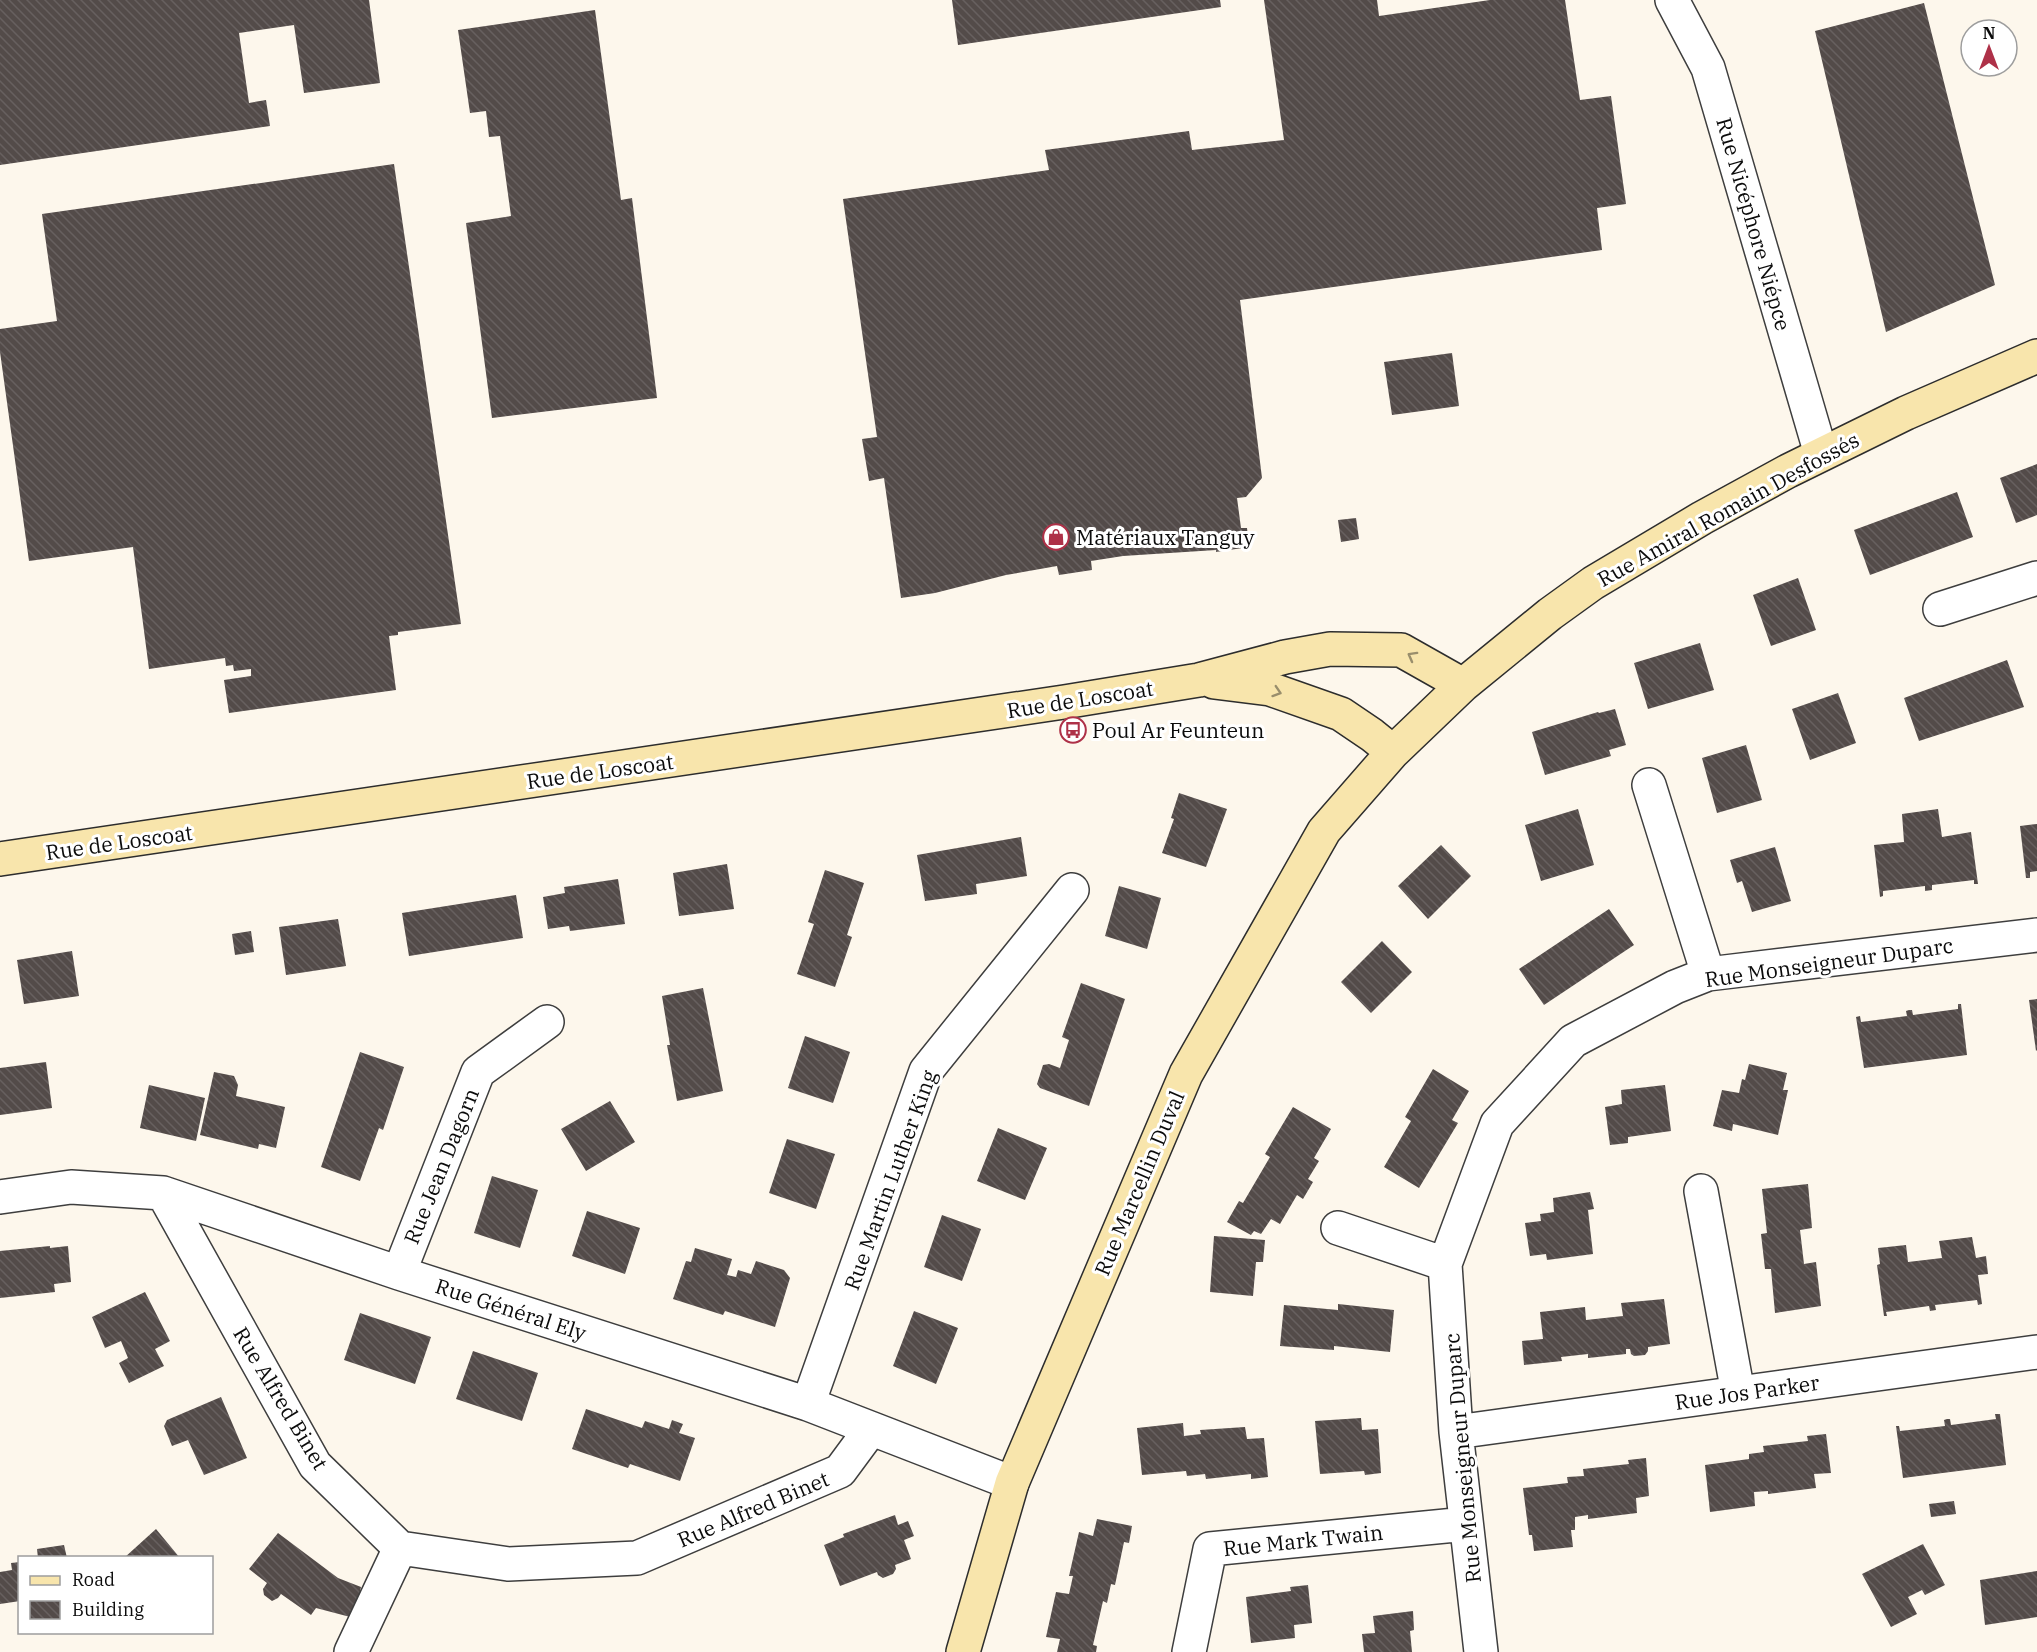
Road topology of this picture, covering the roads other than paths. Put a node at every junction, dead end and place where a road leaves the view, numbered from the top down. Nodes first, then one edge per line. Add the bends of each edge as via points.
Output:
1 (1672, 0) edge
2 (2037, 356) edge
3 (1821, 454) junction
4 (2037, 578) edge
5 (1940, 609) dead end
6 (1199, 680) junction
7 (1463, 685) junction
8 (1393, 753) junction
9 (1649, 785) dead end
10 (0, 859) edge
11 (1072, 890) dead end
12 (2037, 935) edge
13 (1708, 974) junction
14 (547, 1022) dead end
15 (1701, 1191) dead end
16 (163, 1193) junction
17 (0, 1197) edge
18 (1338, 1228) dead end
19 (1445, 1264) junction
20 (399, 1273) junction
21 (2037, 1352) edge
22 (1738, 1393) junction
23 (808, 1404) junction
24 (871, 1429) junction
25 (1456, 1432) junction
26 (1012, 1483) junction
27 (1466, 1524) junction
28 (400, 1548) junction
29 (351, 1652) edge
30 (963, 1652) edge
31 (1189, 1652) edge
32 (1481, 1652) edge

1 - 3 street, Rue Nicéphore Niépce via 1708,68
2 - 3 main road, Rue Amiral Romain Desfossés
3 - 7 main road, Rue Amiral Romain Desfossés via 1593,583
4 - 5 street
7 -> 6 main road, Rue de Loscoat via 1401,650 1330,649
6 -> 8 main road, Rue de Loscoat via 1270,689 1341,714
6 - 10 main road, Rue de Loscoat
7 - 8 main road, Rue Amiral Romain Desfossés
8 - 26 main road, Rue Marcellin Duval via 1324,831 1186,1074
9 - 13 street
11 - 23 street, Rue Martin Luther King via 926,1071
12 - 13 street, Rue Monseigneur Duparc
13 - 19 street, Rue Monseigneur Duparc via 1573,1041 1497,1124
14 - 20 street, Rue Jean Dagorn via 478,1072
15 - 22 street
16 - 17 street, Rue Général Ely via 71,1187
16 - 20 street, Rue Général Ely
16 - 28 street, Rue Alfred Binet via 315,1465
18 - 19 street
19 - 25 street, Rue Monseigneur Duparc
20 - 23 street, Rue Général Ely
21 - 22 street, Rue Jos Parker
22 - 25 street, Rue Jos Parker
23 - 24 street, Rue Général Ely
24 - 26 street, Rue Général Ely
24 - 28 street, Rue Alfred Binet via 840,1471 637,1558 508,1564
25 - 27 street, Rue Monseigneur Duparc
26 - 30 main road, Rue Marcellin Duval
27 - 31 street, Rue Mark Twain via 1210,1549
27 - 32 street, Rue Monseigneur Duparc
28 - 29 street

